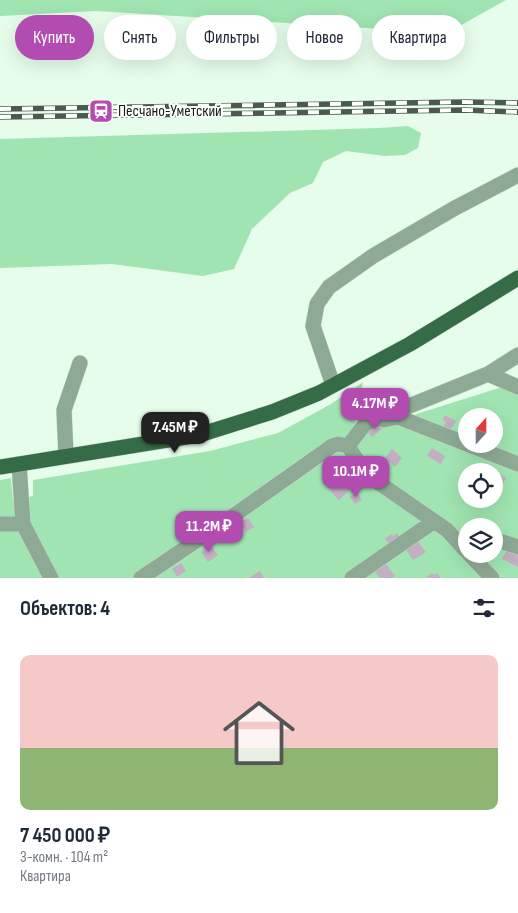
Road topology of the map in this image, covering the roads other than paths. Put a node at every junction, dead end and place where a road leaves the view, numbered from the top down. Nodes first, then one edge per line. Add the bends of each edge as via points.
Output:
1 (518, 175) edge
2 (518, 278) edge
3 (518, 355) edge
4 (80, 363) dead end
5 (488, 374) junction
6 (333, 385) junction
7 (518, 387) edge
8 (365, 424) junction
9 (348, 446) junction
10 (66, 456) junction
11 (19, 464) junction
12 (518, 464) edge
13 (0, 467) edge
14 (433, 522) junction
15 (0, 524) edge
16 (23, 524) junction
17 (447, 530) junction
18 (458, 532) edge
19 (458, 542) edge
20 (503, 542) edge
21 (518, 547) edge
22 (478, 563) edge
23 (51, 578) edge
24 (141, 578) edge
25 (352, 578) edge
26 (492, 578) edge

1 - 6 lane via 373,256 329,287 317,304 313,326
2 - 6 main road via 410,344
3 - 5 lane
4 - 10 lane via 64,410
5 - 7 lane
5 - 8 lane
6 - 10 main road via 272,412 198,435
8 - 9 lane
8 - 12 lane via 398,417
9 - 14 lane via 379,483
9 - 24 lane via 332,446
10 - 11 main road
11 - 13 main road
11 - 16 lane
14 - 17 lane
14 - 25 lane
15 - 16 lane
16 - 23 lane
17 - 18 lane
17 - 19 lane
20 - 21 lane
22 - 26 lane

